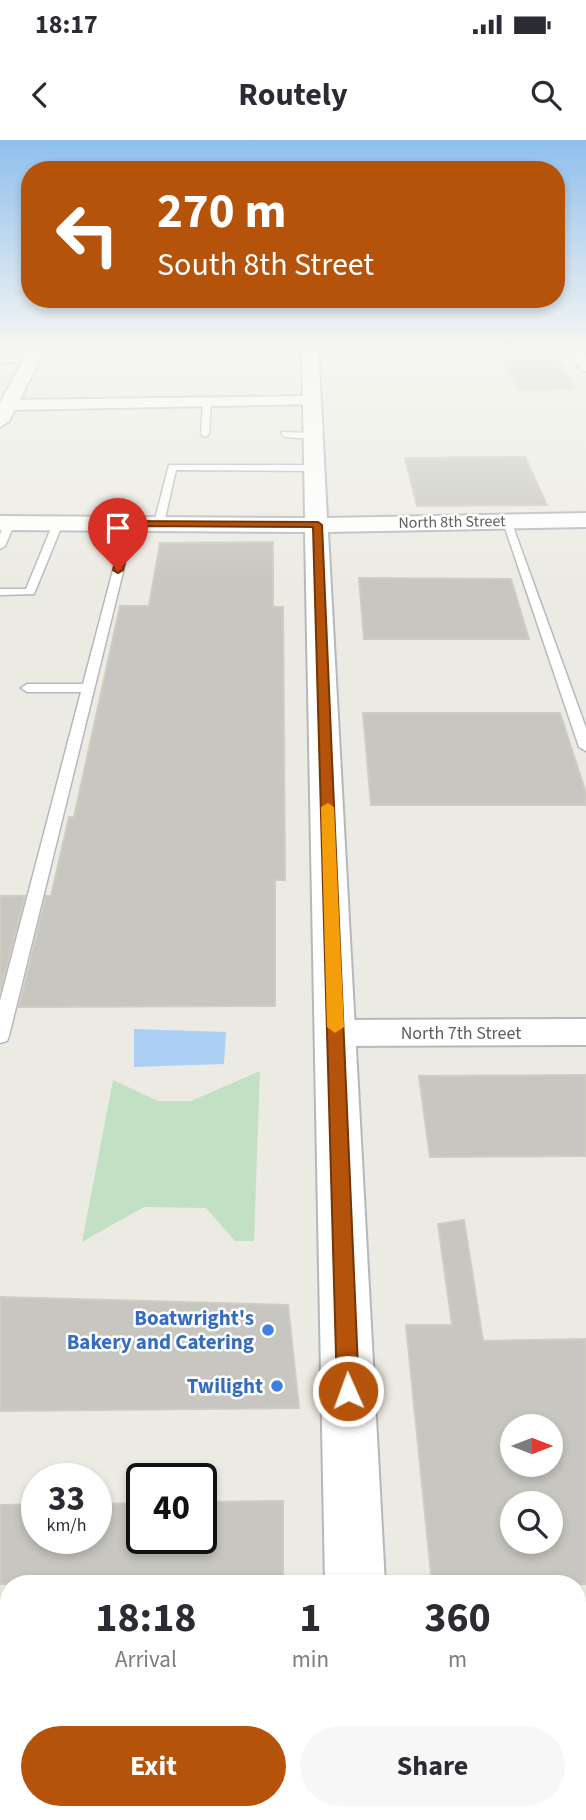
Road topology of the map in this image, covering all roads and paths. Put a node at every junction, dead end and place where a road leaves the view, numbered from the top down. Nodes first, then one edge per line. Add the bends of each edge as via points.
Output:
1 (206, 425) edge
2 (313, 425) edge
3 (205, 434) dead end
4 (284, 434) dead end
5 (314, 436) junction
6 (315, 468) junction
7 (586, 520) edge
8 (506, 521) junction
9 (5, 523) edge
10 (58, 523) junction
11 (130, 523) junction
12 (159, 523) junction
13 (318, 525) junction
14 (0, 546) edge
15 (0, 592) edge
16 (27, 688) dead end
17 (88, 688) junction
18 (586, 747) edge
19 (586, 1032) edge
20 (336, 1033) junction
21 (0, 1036) edge
22 (355, 1575) edge

1 - 3 lane
2 - 5 street
4 - 5 lane
5 - 6 street
6 - 12 lane via 172,467
6 - 13 street
7 - 8 street, North 8th Street
8 - 13 street, North 8th Street
8 - 18 lane
9 - 10 street, North 8th Street
9 - 14 lane
10 - 11 street, North 8th Street
10 - 15 lane via 30,592
11 - 12 street, North 8th Street
11 - 17 lane
12 - 13 street, North 8th Street
13 - 20 street
16 - 17 lane
17 - 21 lane
19 - 20 street, North 7th Street
20 - 22 street

